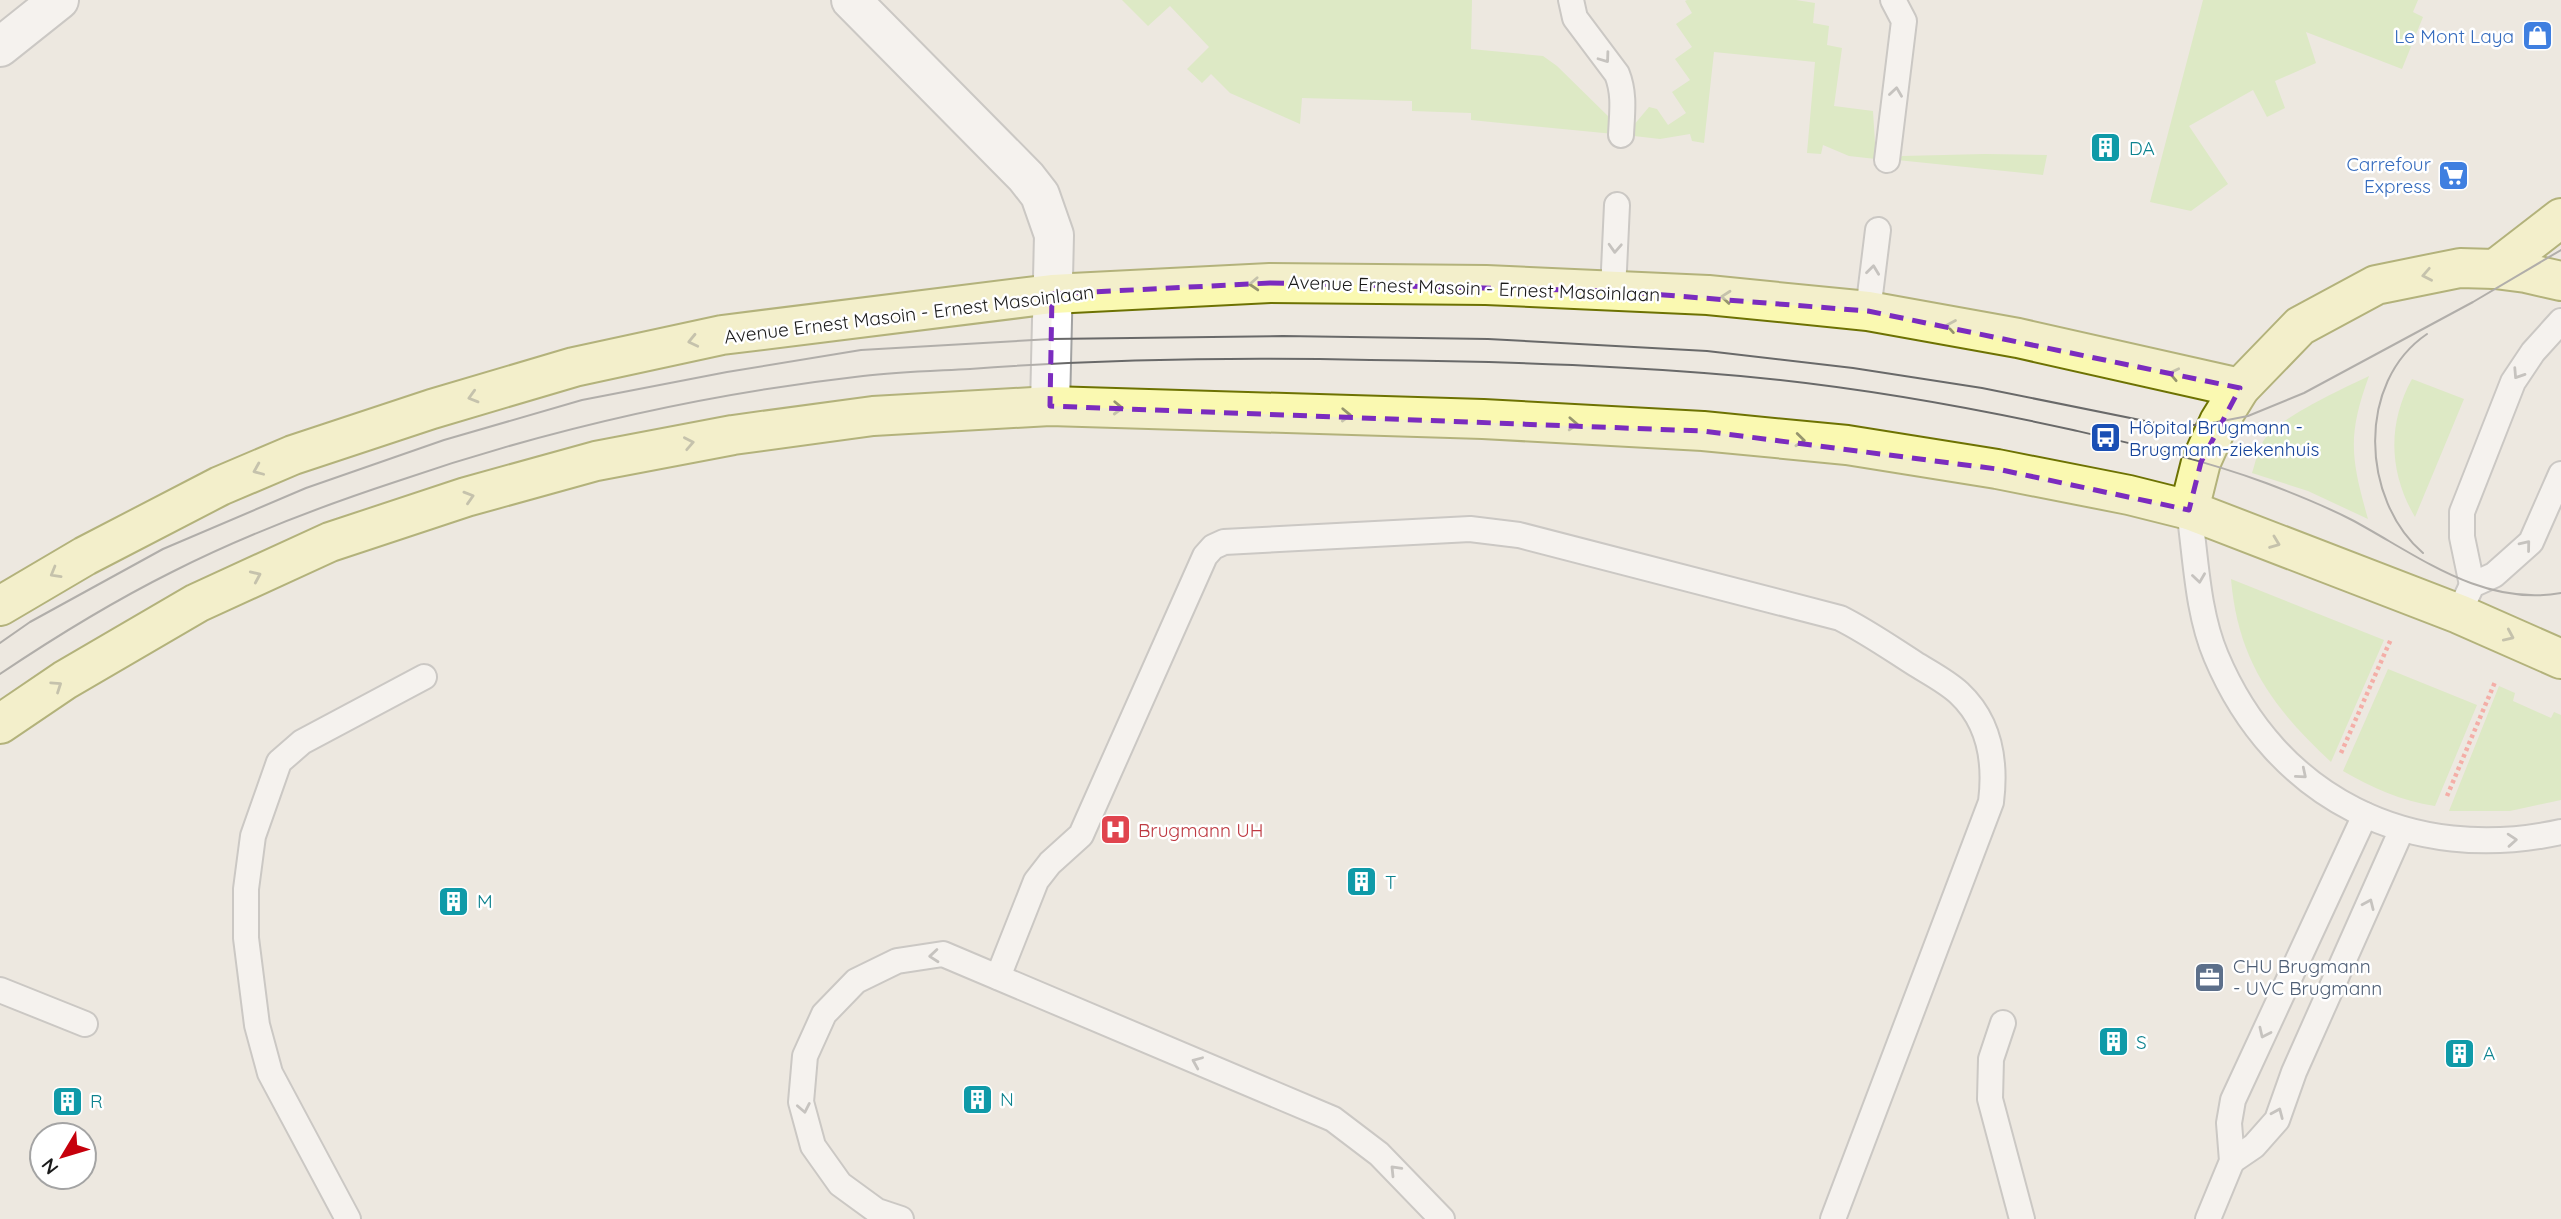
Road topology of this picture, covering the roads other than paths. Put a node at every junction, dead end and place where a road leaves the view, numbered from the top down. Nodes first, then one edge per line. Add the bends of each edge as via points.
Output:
1 (851, 0) edge
2 (1570, 0) edge
3 (1893, 0) edge
4 (43, 5) edge
5 (0, 47) edge
6 (1621, 135) dead end
7 (1887, 160) dead end
8 (1617, 205) dead end
9 (2560, 222) edge
10 (1878, 230) dead end
11 (2495, 269) junction
12 (2561, 281) edge
13 (1613, 291) junction
14 (1052, 294) junction
15 (1868, 311) junction
16 (2561, 321) edge
17 (2240, 388) junction
18 (1050, 406) junction
19 (2561, 474) edge
20 (2189, 510) junction
21 (2466, 600) junction
22 (0, 606) edge
23 (2561, 659) edge
24 (424, 677) dead end
25 (0, 724) edge
26 (2365, 815) junction
27 (2402, 829) junction
28 (2561, 832) edge
29 (998, 977) junction
30 (0, 990) edge
31 (2003, 1023) dead end
32 (85, 1024) dead end
33 (2232, 1161) junction
34 (876, 1215) edge
35 (348, 1219) edge
36 (901, 1219) edge
37 (1442, 1219) edge
38 (1833, 1219) edge
39 (2022, 1219) edge
40 (2208, 1219) edge

1 - 14 street via 1040,195 1054,235
2 -> 6 lane via 1575,18 1621,84
7 -> 3 lane via 1904,21
4 - 5 street
8 -> 13 lane
9 - 11 street
15 -> 10 lane
11 - 12 street
11 -> 17 street via 2460,268 2376,285 2300,326
13 -> 14 street, Avenue Ernest Masoin - Ernest Masoinlaan via 1270,283
15 -> 13 street, Avenue Ernest Masoin - Ernest Masoinlaan
14 - 18 street
14 -> 22 street, Avenue Ernest Masoin - Ernest Masoinlaan via 722,335 574,368 471,398 293,455 220,486
17 -> 15 street, Avenue Ernest Masoin - Ernest Masoinlaan via 2018,338
16 -> 21 lane via 2512,382 2462,512
17 - 20 street via 2201,462
18 -> 20 street via 1483,419 1703,431 1847,445 1997,469
25 -> 18 street via 197,603 330,542 466,497 596,461 733,435 873,416
21 -> 19 lane via 2531,542
20 -> 21 street
20 -> 26 lane via 2205,619 2230,685 2252,723 2279,755 2325,793
21 -> 23 street
24 - 35 lane via 302,743 279,762 253,836 246,938 257,1025 270,1073
26 - 27 lane
26 -> 33 lane via 2232,1100
27 -> 28 lane via 2488,842
33 -> 27 lane via 2254,1146 2277,1120
29 -> 34 lane via 943,954 897,961 856,981 824,1014 805,1056 801,1102 813,1146 839,1184
37 -> 29 lane via 1379,1154 1333,1119
29 - 38 lane via 1036,881 1081,835 1205,556 1224,542 1470,529 1519,535 1840,618 1958,692 1977,715 1989,742 1994,773 1991,802
30 - 32 lane
31 - 39 lane via 1991,1059 1990,1099
33 - 40 lane
34 - 36 lane

